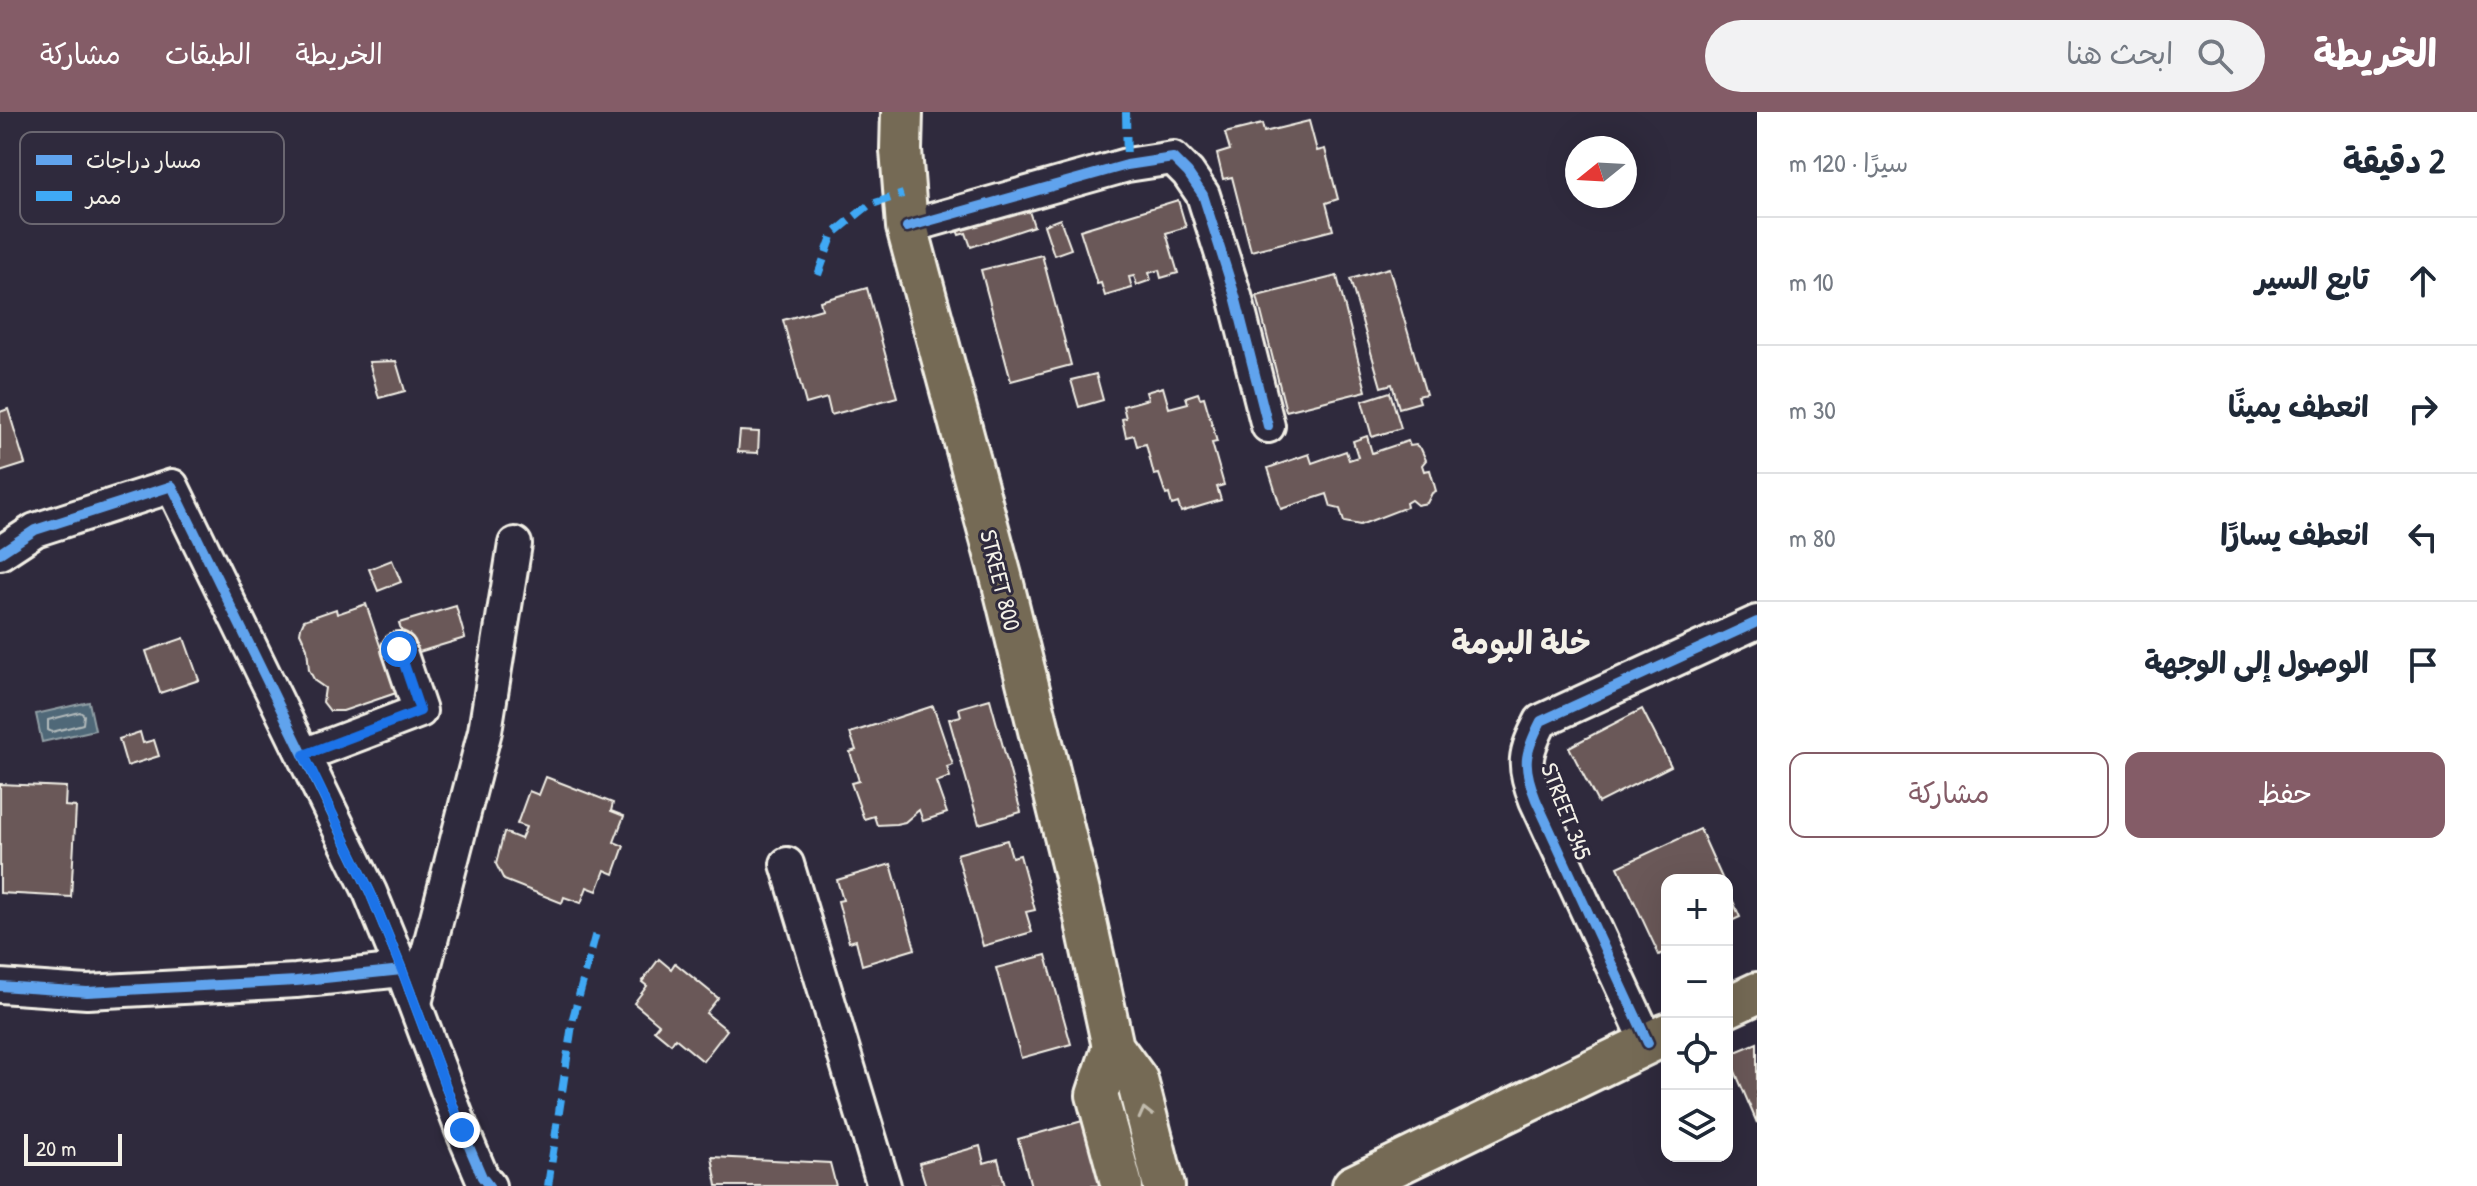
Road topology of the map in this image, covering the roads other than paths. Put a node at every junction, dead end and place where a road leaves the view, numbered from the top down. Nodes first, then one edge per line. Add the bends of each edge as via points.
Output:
1 (902, 112) edge
2 (907, 227) junction
3 (1268, 426) dead end
4 (515, 544) dead end
5 (0, 553) edge
6 (1757, 622) edge
7 (399, 649) dead end
8 (304, 755) junction
9 (787, 864) dead end
10 (402, 970) junction
11 (0, 986) edge
12 (1757, 993) edge
13 (415, 1003) junction
14 (1733, 1004) edge
15 (1658, 1038) edge
16 (1113, 1047) junction
17 (1359, 1185) edge
18 (489, 1186) edge
19 (884, 1186) edge
20 (1122, 1186) edge
21 (1164, 1186) edge

1 - 2 main road, STREET 800
2 - 3 street via 1127,165 1173,158 1203,195
2 - 16 main road, STREET 800 via 1017,640
4 - 13 street via 485,731
5 - 8 street via 35,530 172,486
6 - 15 street, STREET 345 via 1541,721 1526,753 1536,800
7 - 8 street via 420,711
8 - 10 street
9 - 19 street
10 - 11 street via 87,992
10 - 13 street
12 - 14 main road
13 - 18 street via 462,1130
15 - 17 main road
16 - 20 main road via 1097,1095
21 -> 16 main road, STREET 800 via 1137,1080

